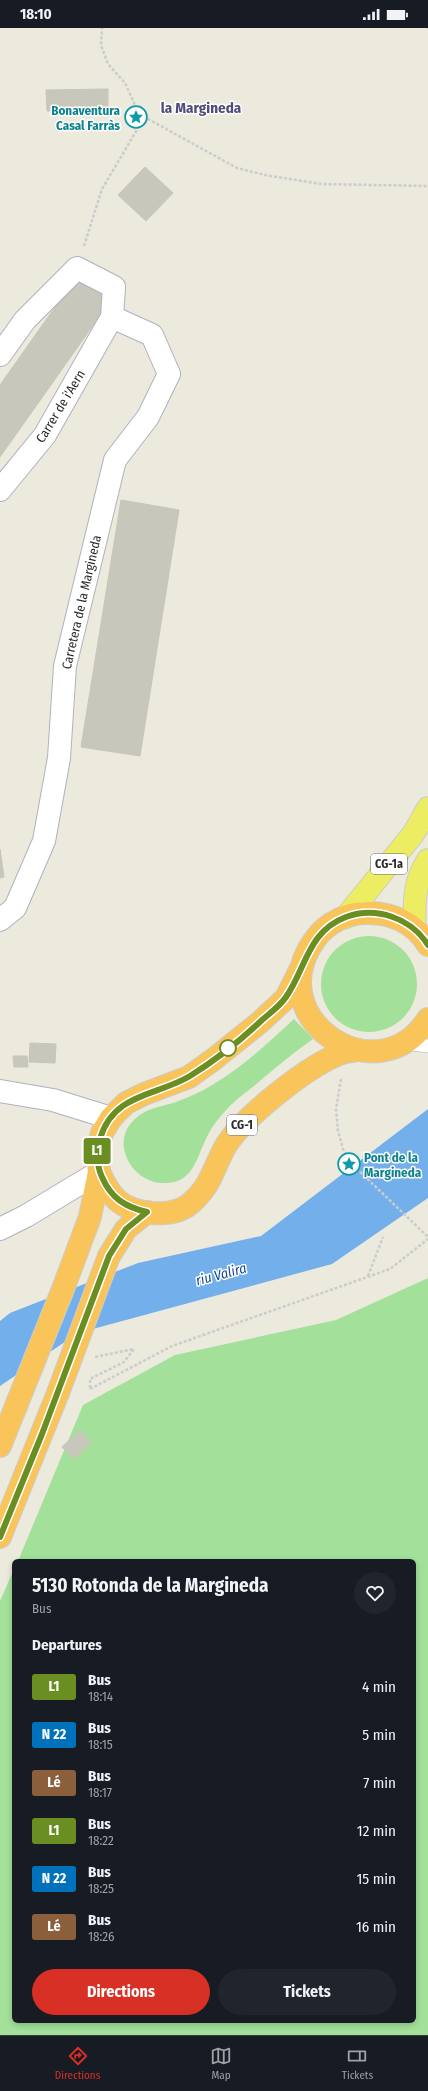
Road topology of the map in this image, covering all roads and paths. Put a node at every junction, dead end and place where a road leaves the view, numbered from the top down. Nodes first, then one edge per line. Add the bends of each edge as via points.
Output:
1 (102, 28) edge
2 (139, 114) junction
3 (428, 186) edge
4 (77, 268) junction
5 (112, 317) junction
6 (0, 355) edge
7 (0, 490) edge
8 (428, 808) edge
9 (428, 860) edge
10 (346, 917) junction
11 (0, 920) edge
12 (424, 940) edge
13 (302, 966) junction
14 (428, 1019) edge
15 (403, 1043) junction
16 (428, 1046) edge
17 (358, 1050) junction
18 (341, 1078) dead end
19 (0, 1091) edge
20 (110, 1118) junction
21 (99, 1172) junction
22 (147, 1212) junction
23 (0, 1229) edge
24 (383, 1237) dead end
25 (428, 1238) edge
26 (368, 1277) junction
27 (90, 1389) dead end
28 (0, 1446) edge
29 (0, 1537) edge

1 - 2 path via 101,45 108,64 125,82
2 - 3 path via 237,168 265,175 321,184
2 - 4 path via 138,128 102,189
4 - 5 street via 114,287
4 - 6 street via 25,320
5 - 7 street, Carrer de i'Aern via 45,434
5 - 11 street, Carretera de la Margineda via 152,335 169,374 148,417 115,460 66,666 60,758 44,841 15,908
8 - 10 main road, CG-1a via 414,833
9 - 12 main road, CG-1a via 419,874 417,885
10 - 12 highway, CG-1 via 364,913 399,919
10 - 13 highway, CG-1 via 318,936 308,950
13 - 17 highway, CG-1 via 301,992 312,1020 334,1041
13 - 20 highway, CG-1 via 286,998 214,1060 189,1076 132,1100
14 - 15 highway, CG-1 via 419,1031
15 - 16 lane
15 - 17 highway, CG-1 via 384,1050
17 - 22 highway, CG-1 via 338,1054 313,1067 256,1111 237,1130 224,1149 204,1190 190,1204 173,1211
18 - 25 path via 336,1109 343,1149 354,1166
19 - 20 street via 53,1100
20 - 21 highway, CG-1 via 102,1133 97,1152
21 - 22 highway, CG-1 via 107,1190 118,1201
21 - 23 street
21 - 28 highway, CG-1, bridge via 90,1217 64,1289
22 - 29 highway, bridge via 126,1229 109,1256
24 - 26 path
25 - 26 path via 390,1269
26 - 27 path via 172,1346

